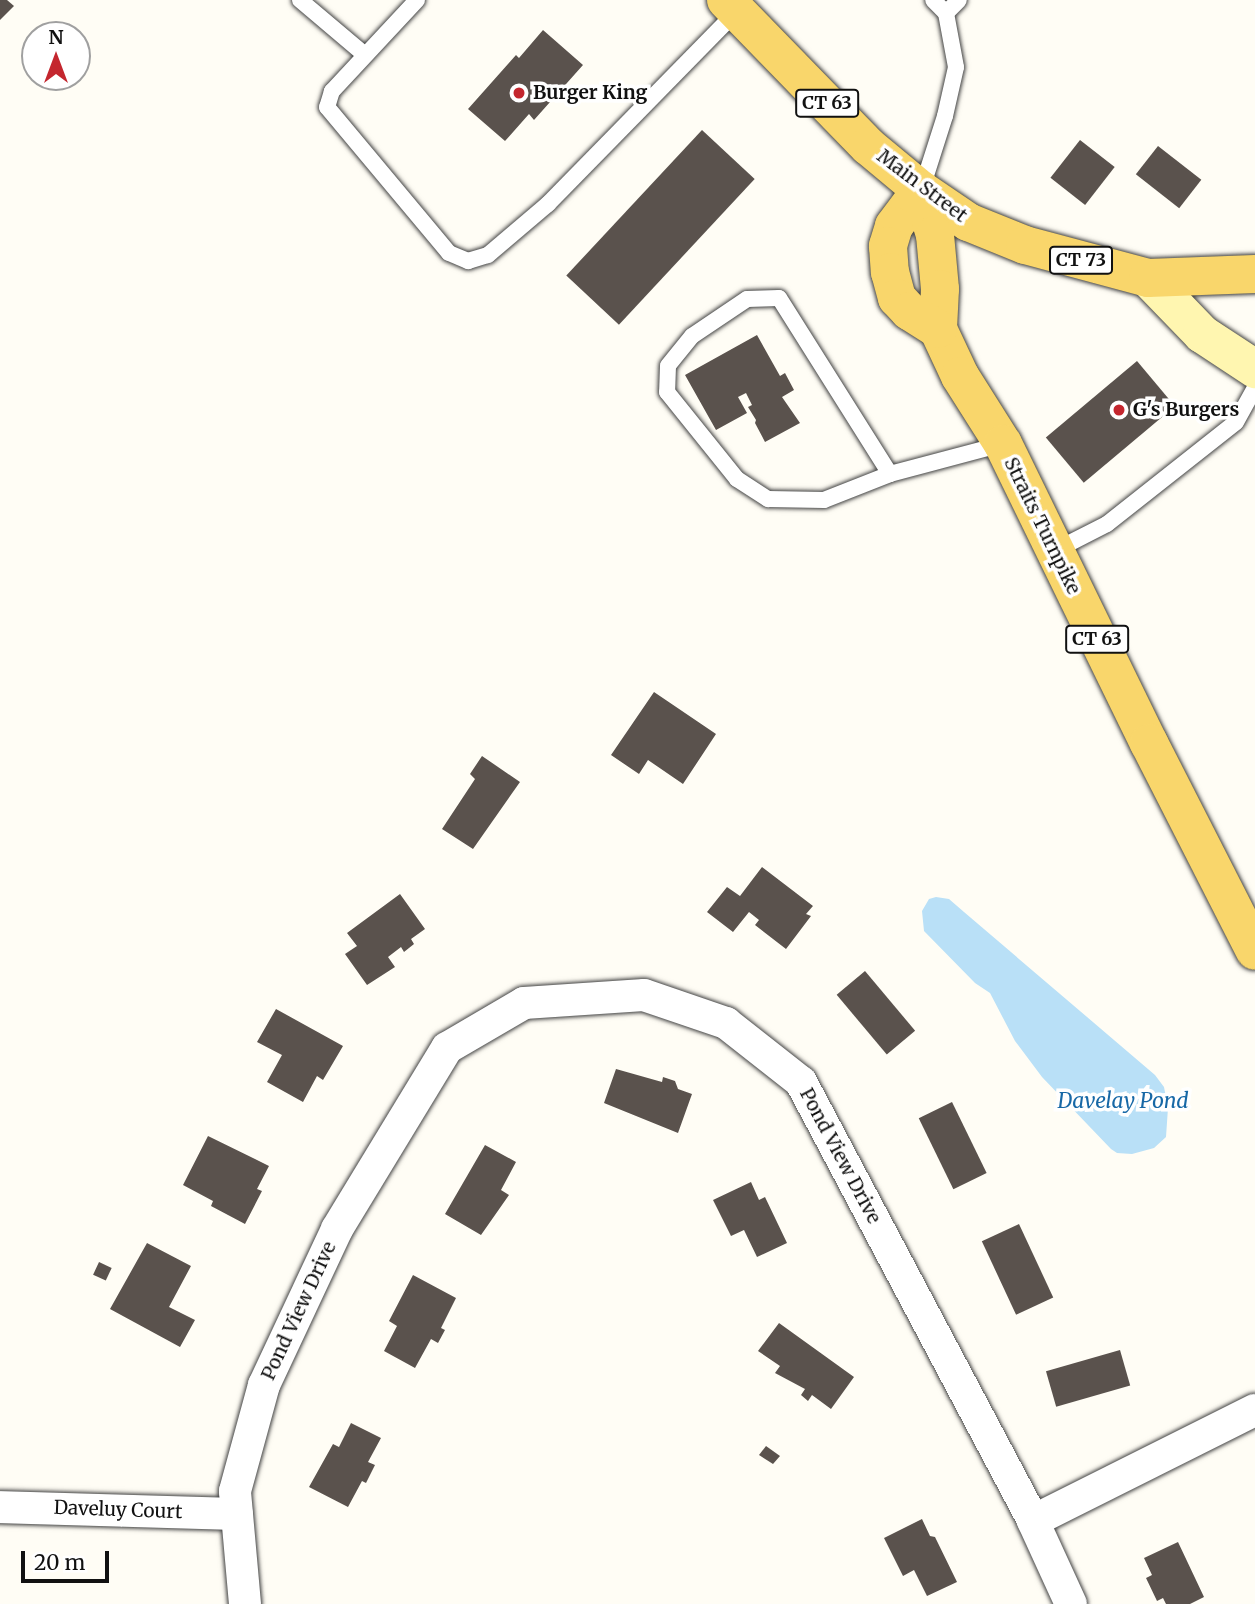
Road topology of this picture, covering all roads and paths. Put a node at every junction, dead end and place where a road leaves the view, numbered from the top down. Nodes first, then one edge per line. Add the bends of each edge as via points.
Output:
1 (417, 0) edge
2 (933, 0) edge
3 (959, 0) edge
4 (303, 1) edge
5 (732, 6) edge
6 (946, 13) junction
7 (365, 55) junction
8 (921, 190) junction
9 (1255, 274) edge
10 (1148, 278) junction
11 (1255, 369) edge
12 (1255, 388) edge
13 (1003, 444) junction
14 (890, 474) junction
15 (1053, 552) junction
16 (1255, 951) edge
17 (1255, 1410) edge
18 (0, 1507) edge
19 (237, 1514) junction
20 (1033, 1521) junction
21 (245, 1604) edge
22 (1071, 1604) edge

1 - 7 lane
2 - 6 lane
3 - 6 lane
4 - 7 lane
5 - 7 lane via 548,204 488,255 468,261 449,253 327,107 332,91
5 - 8 main road, Main Street / CT 63 via 868,146
6 - 8 lane via 956,67 946,116
8 - 10 main road, Main Street / CT 73 via 968,222 1025,245
8 - 13 main road, Straits Turnpike / CT 63 via 935,235 938,329 960,376
9 - 10 main road, Main Street / CT 73
10 - 11 street via 1202,334
12 - 15 lane via 1236,422 1107,524
13 - 14 lane
13 - 15 main road, Straits Turnpike / CT 63
14 - 14 lane via 779,298 747,299 692,336 668,366 667,392 737,479 768,499 824,500
15 - 16 main road, Straits Turnpike / CT 63
17 - 20 street
18 - 19 street, Daveluy Court
19 - 20 street, Pond View Drive via 235,1492 264,1385 337,1230 447,1048 524,1003 644,995 726,1023 802,1082
19 - 21 street, Pond View Drive
20 - 22 street, Pond View Drive

